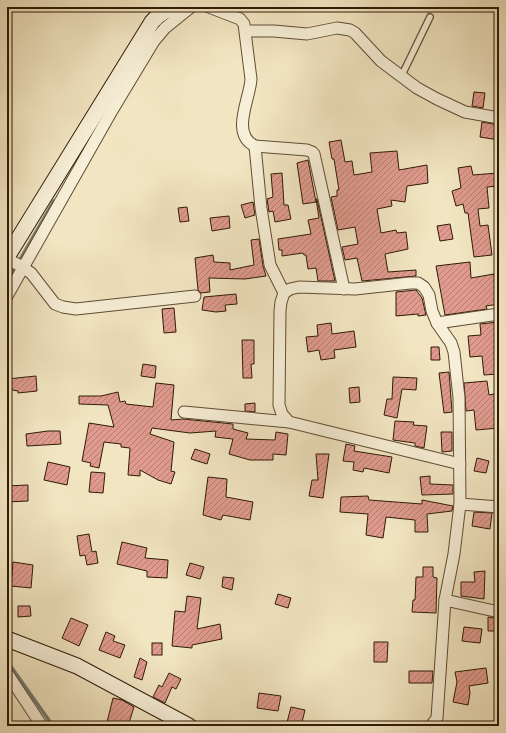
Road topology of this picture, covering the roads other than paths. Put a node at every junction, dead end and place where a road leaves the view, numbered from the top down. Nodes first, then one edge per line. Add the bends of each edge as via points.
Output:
1 (178, 7) edge
2 (184, 7) edge
3 (191, 7) edge
4 (209, 7) edge
5 (430, 17) dead end
6 (246, 31) junction
7 (401, 77) junction
8 (499, 118) edge
9 (256, 146) junction
10 (14, 262) edge
11 (344, 289) junction
12 (284, 293) junction
13 (7, 296) edge
14 (195, 296) dead end
15 (499, 314) edge
16 (437, 323) junction
17 (184, 412) dead end
18 (288, 422) junction
19 (460, 464) junction
20 (460, 504) junction
21 (499, 507) edge
22 (445, 600) junction
23 (499, 612) edge
24 (7, 639) edge
25 (7, 673) edge
26 (42, 726) edge
27 (189, 726) edge
28 (431, 726) edge

1 - 10 street via 159,14 152,22
2 - 3 street
3 - 10 street via 154,41
4 - 6 street via 240,19
5 - 7 lane
6 - 7 street via 307,34 337,28 350,30 381,62
6 - 9 street via 251,85 242,130 249,143
7 - 8 street via 437,100 465,112
9 - 11 street via 307,150 314,154
9 - 12 street via 261,208 270,265
10 - 13 street
10 - 14 street via 31,274 54,304 63,307 76,309
11 - 12 street via 299,288
11 - 16 street via 418,283 429,295
12 - 18 street via 280,311 279,405
15 - 16 street
16 - 19 street via 454,352 459,398
17 - 18 street
18 - 19 street
19 - 20 street
20 - 21 street
20 - 22 street
22 - 23 street
22 - 28 street via 437,718
24 - 27 street via 77,666
25 - 26 street

